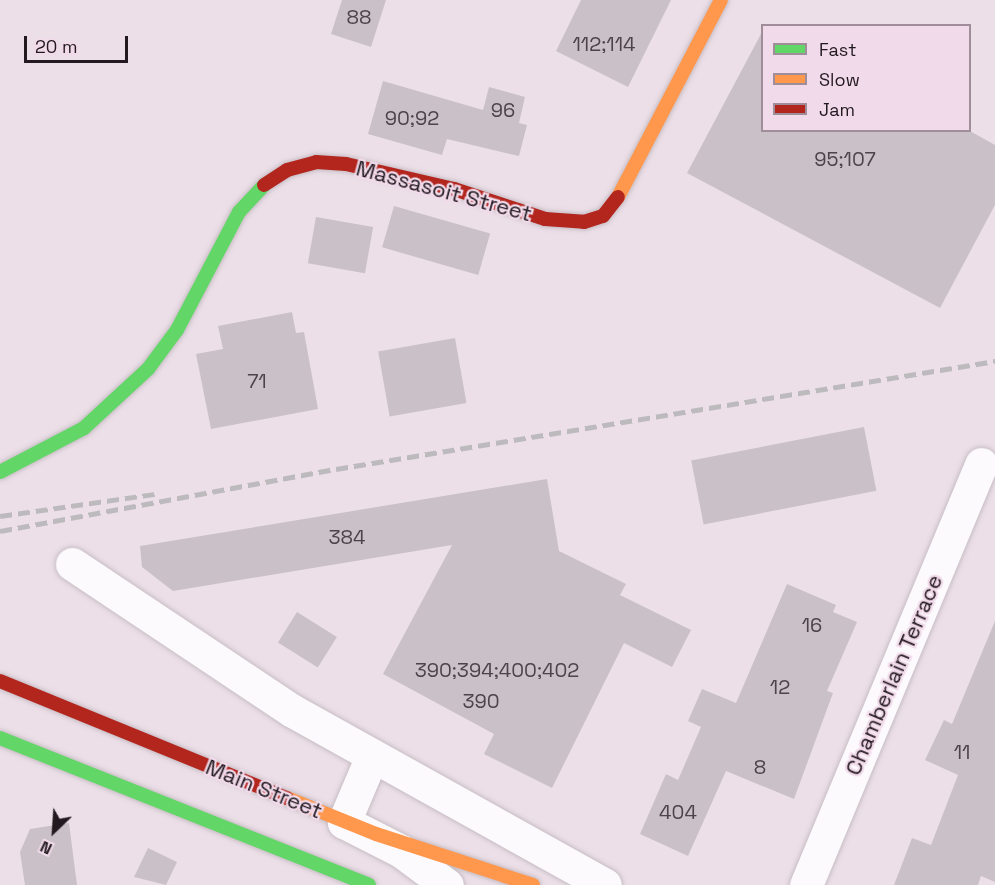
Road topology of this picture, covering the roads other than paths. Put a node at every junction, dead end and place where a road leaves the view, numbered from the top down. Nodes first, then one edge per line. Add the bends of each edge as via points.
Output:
1 (721, 0) edge
2 (981, 464) dead end
3 (0, 472) edge
4 (72, 564) dead end
5 (0, 681) edge
6 (0, 738) edge
7 (372, 756) junction
8 (337, 837) junction
9 (322, 868) junction
10 (314, 882) dead end
11 (369, 885) edge
12 (447, 885) edge
13 (533, 885) edge
14 (605, 885) edge
15 (806, 885) edge

1 - 3 main road, Massasoit Street via 622,192 603,216 584,222 545,219 453,189 346,164 316,162 287,170 262,186 240,212 177,330 143,375 84,428
2 - 15 street, Chamberlain Terrace
4 - 7 street via 256,689
5 - 8 main road, Main Street
6 - 9 main road
7 - 8 street
7 - 14 street
8 - 9 main road
8 - 12 street via 401,850
8 - 13 main road, Main Street
9 - 10 main road
9 - 11 main road

